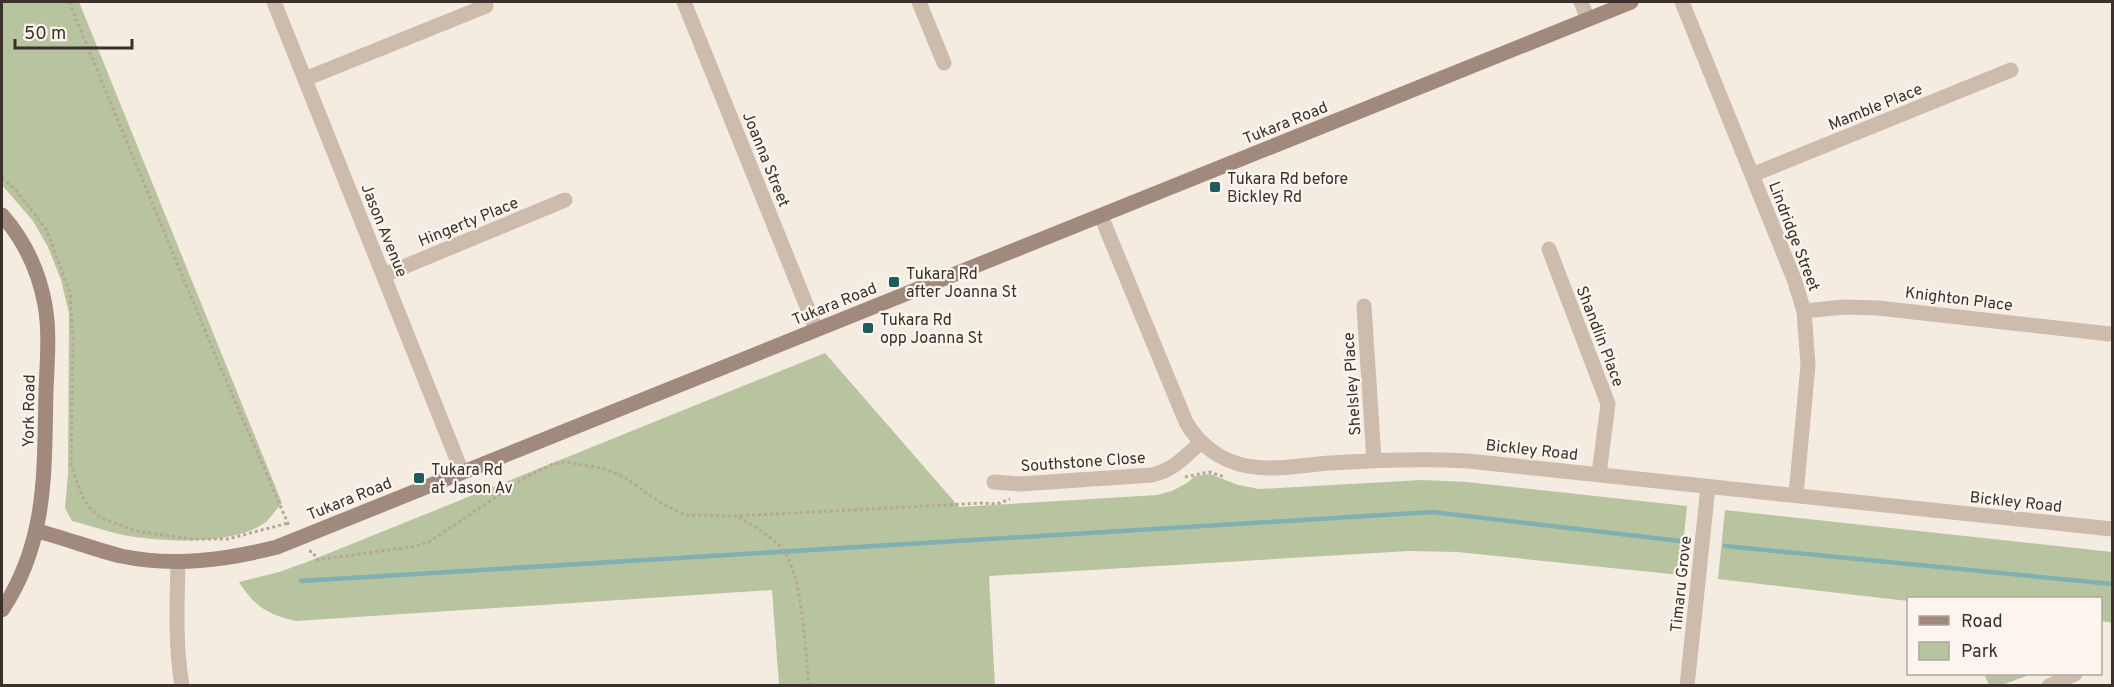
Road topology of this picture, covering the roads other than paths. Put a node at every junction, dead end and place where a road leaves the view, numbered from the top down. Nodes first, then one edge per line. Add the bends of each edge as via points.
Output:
1 (274, 2) edge
2 (684, 2) edge
3 (919, 2) edge
4 (1581, 2) edge
5 (1631, 2) edge
6 (1682, 2) edge
7 (486, 6) dead end
8 (1588, 19) junction
9 (944, 63) dead end
10 (2011, 70) dead end
11 (305, 79) junction
12 (1752, 175) junction
13 (565, 200) dead end
14 (2, 215) edge
15 (1101, 216) junction
16 (1549, 249) dead end
17 (384, 274) junction
18 (1364, 306) dead end
19 (1804, 311) junction
20 (816, 329) junction
21 (2110, 334) dead end
22 (1200, 443) junction
23 (1374, 460) junction
24 (462, 472) junction
25 (1599, 474) junction
26 (994, 482) dead end
27 (1708, 487) junction
28 (1796, 495) junction
29 (2112, 529) edge
30 (37, 531) junction
31 (178, 562) junction
32 (2, 610) edge
33 (2073, 675) edge
34 (182, 686) edge
35 (1687, 686) edge
36 (2049, 686) edge

1 - 11 street, Jason Avenue
2 - 20 street, Joanna Street
3 - 9 street
4 - 8 street
5 - 8 street, Tukara Road
6 - 12 street, Lindridge Street
7 - 11 street
8 - 15 street, Tukara Road
10 - 12 street, Mamble Place
11 - 17 street, Jason Avenue
12 - 19 street, Lindridge Street
13 - 17 street, Hingerty Place
14 - 30 street, York Road via 33,265 47,319 45,453
15 - 20 street, Tukara Road
15 - 22 street, Bickley Road via 1180,412
16 - 25 street, Shandlin Place via 1608,404
17 - 24 street, Jason Avenue
18 - 23 street, Shelsley Place
19 - 21 street, Knighton Place via 1878,308
19 - 28 street, Lindridge Street via 1808,365
20 - 24 street, Tukara Road
22 - 23 street, Bickley Road via 1223,458 1254,467
22 - 26 street, Southstone Close via 1178,464 1152,475 1020,484
23 - 25 street, Bickley Road via 1468,460
24 - 31 street, Tukara Road via 277,546 229,558
25 - 27 street, Bickley Road
27 - 28 street, Bickley Road
27 - 35 street, Timaru Grove
28 - 29 street, Bickley Road
30 - 31 street, Tukara Road via 120,555
30 - 32 street, York Road via 24,568
31 - 34 street via 177,631
33 - 36 street

